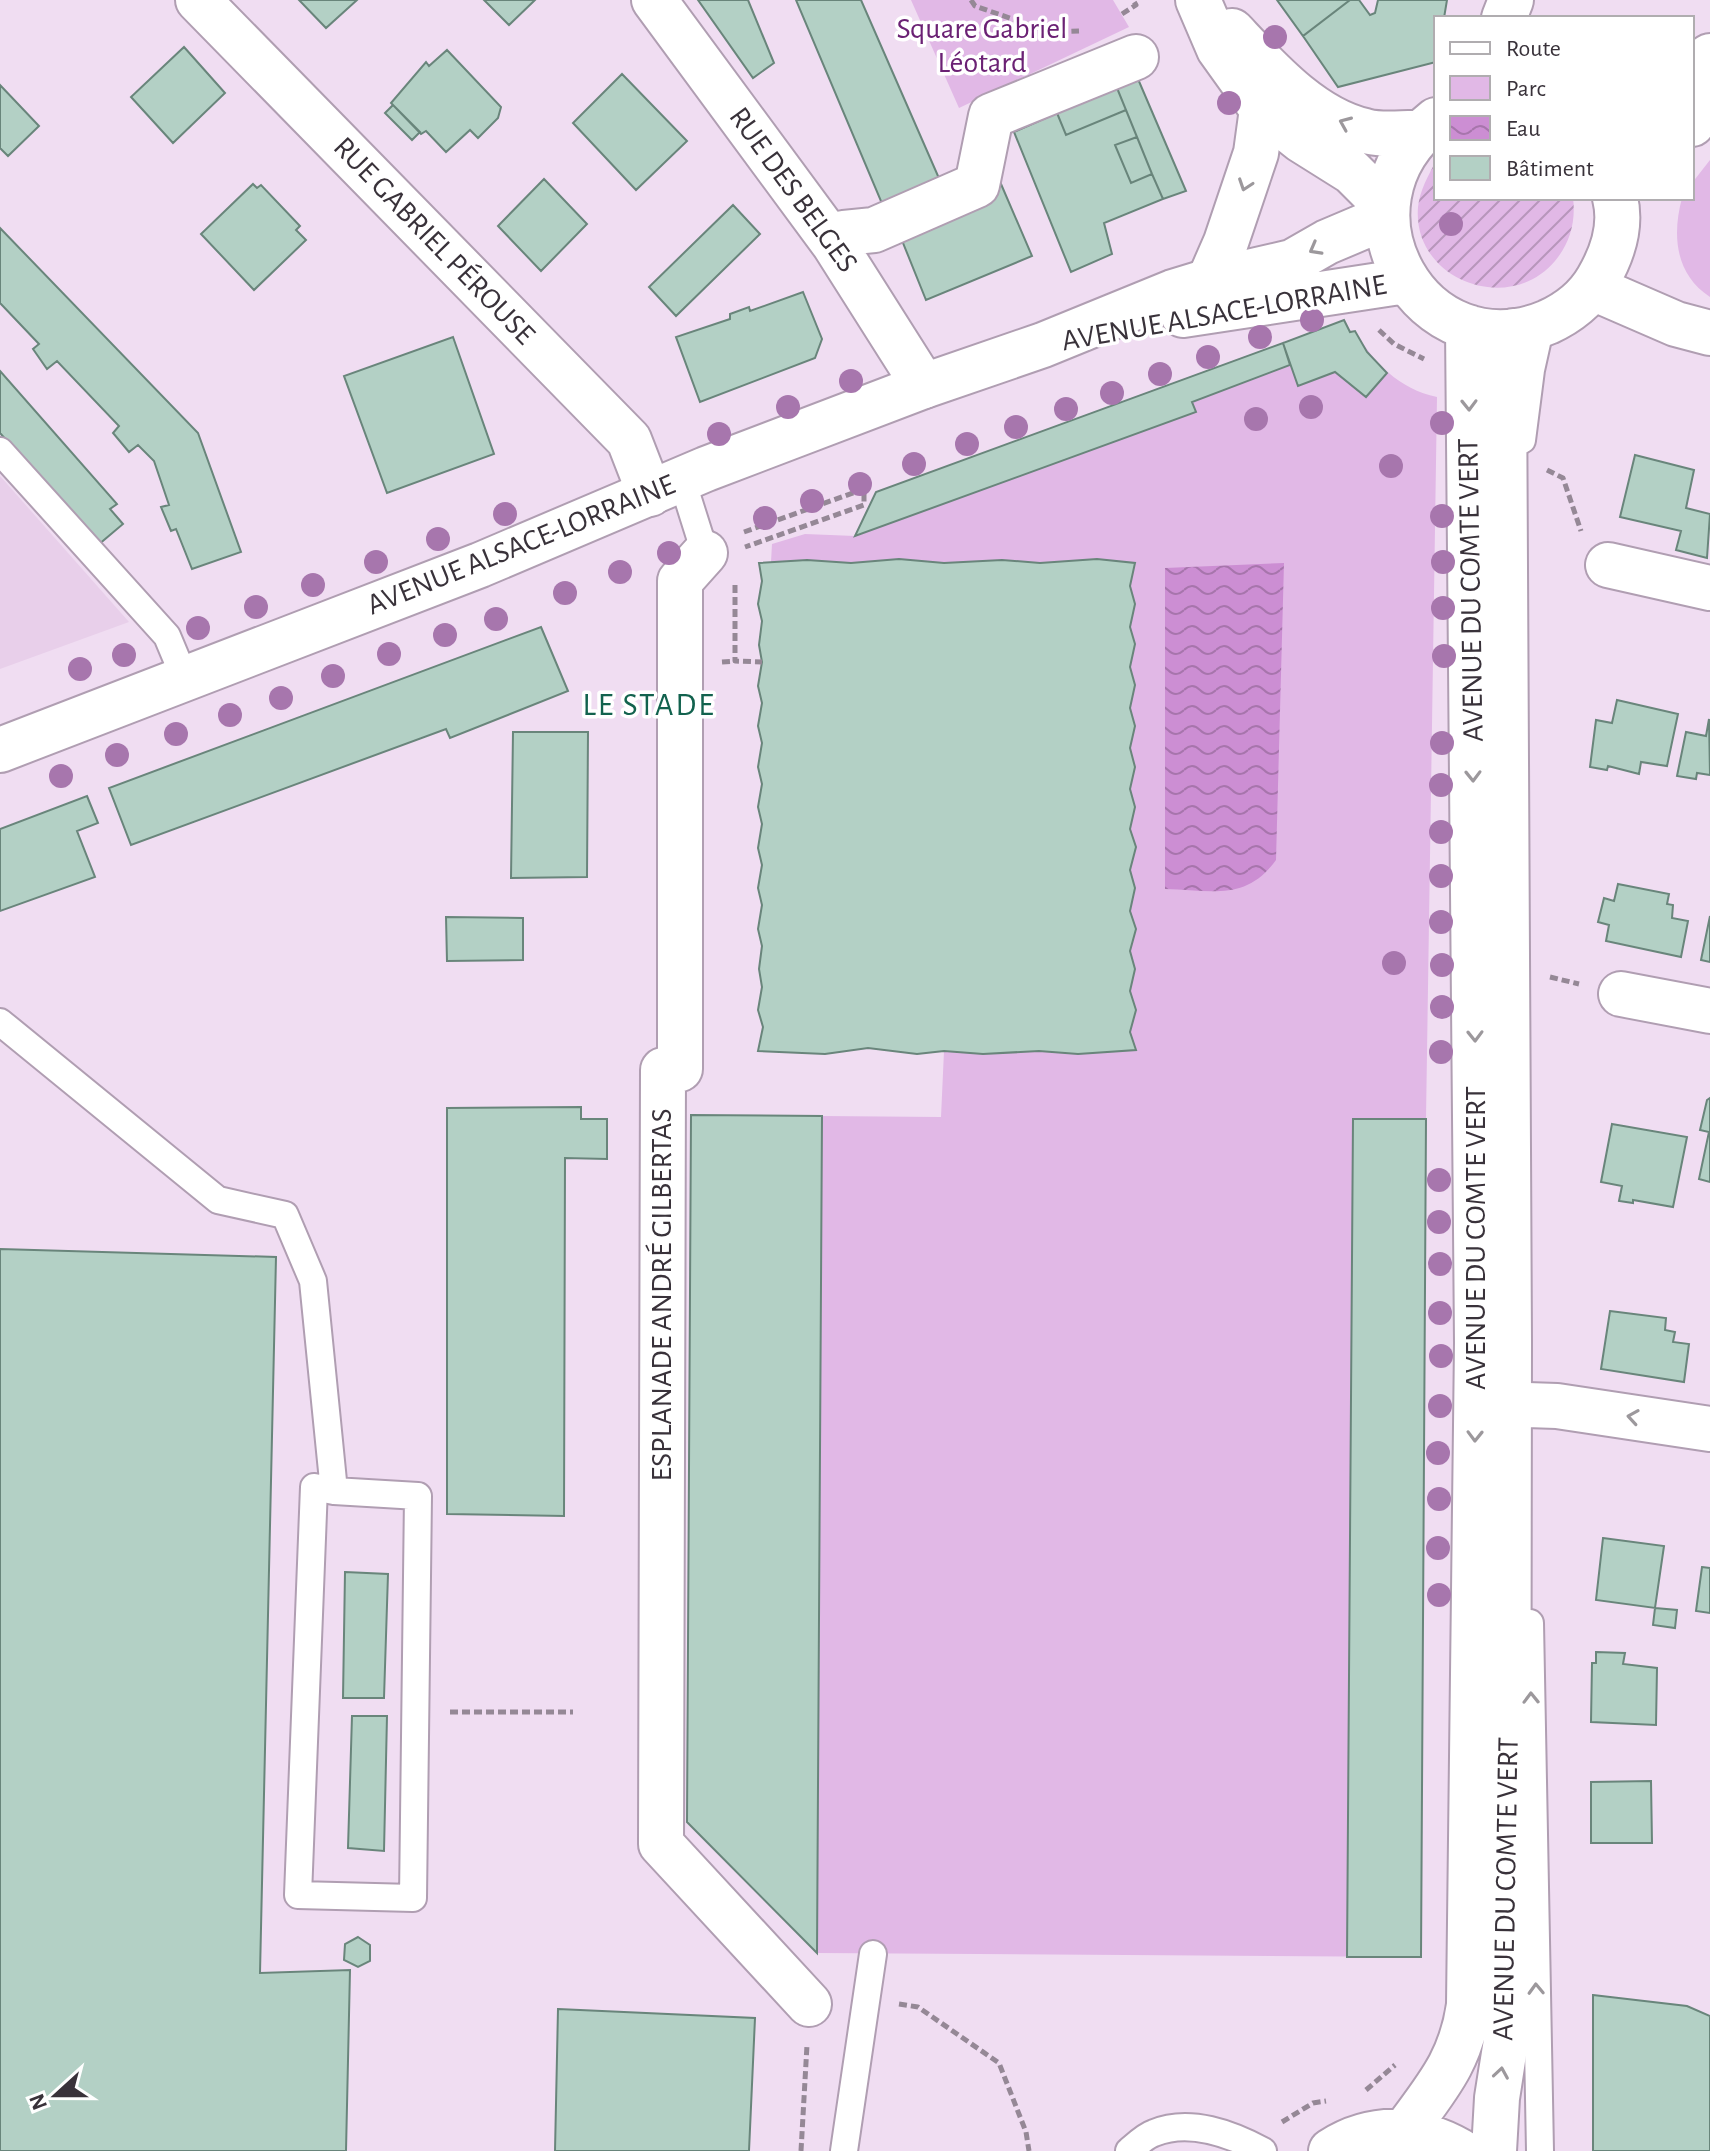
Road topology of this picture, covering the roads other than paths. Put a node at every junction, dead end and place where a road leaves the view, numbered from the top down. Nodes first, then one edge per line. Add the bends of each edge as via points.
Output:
1 (198, 0) edge
2 (654, 0) edge
3 (1201, 0) edge
4 (1136, 57) dead end
5 (1710, 92) edge
6 (1262, 109) junction
7 (1694, 120) edge
8 (1429, 127) edge
9 (1619, 200) edge
10 (1387, 212) junction
11 (844, 233) dead end
12 (1209, 281) junction
13 (1406, 281) junction
14 (1593, 288) junction
15 (1468, 327) junction
16 (1527, 328) junction
17 (1710, 333) edge
18 (1043, 345) junction
19 (924, 386) junction
20 (0, 451) edge
21 (666, 487) junction
22 (726, 555) joint
23 (1608, 565) road end
24 (1710, 588) edge
25 (185, 679) junction
26 (0, 750) edge
27 (1621, 994) road end
28 (1710, 1011) edge
29 (0, 1022) edge
30 (1518, 1407) junction
31 (1710, 1429) edge
32 (334, 1491) junction
33 (873, 1954) dead end
34 (809, 2004) road end
35 (1405, 2131) junction
36 (844, 2151) edge
37 (1129, 2151) edge
38 (1263, 2151) edge
39 (1331, 2151) edge
40 (1460, 2151) edge
41 (1494, 2151) edge
42 (1540, 2151) edge

1 - 21 main road, RUE GABRIEL PÉROUSE via 629,440
2 - 19 main road, RUE DES BELGES via 834,244
3 - 6 main road via 1219,49
8 -> 3 main road via 1366,132 1321,113 1261,62
4 - 11 main road via 991,116 977,185 874,230
5 - 7 main road
6 - 10 main road via 1352,172
6 -> 12 main road via 1256,153
8 - 10 main road via 1404,154 1392,180
9 - 14 main road via 1608,262
10 -> 12 main road, AVENUE ALSACE-LORRAINE via 1292,262
10 - 13 main road via 1390,246
12 - 18 main road, AVENUE ALSACE-LORRAINE
13 - 15 main road via 1426,303
13 - 18 main road, AVENUE ALSACE-LORRAINE via 1217,308
14 - 16 main road via 1570,309
14 - 17 main road
15 - 16 main road
15 -> 35 main road, AVENUE DU COMTE VERT via 1477,1268 1469,2005 1456,2057
16 - 30 lane via 1531,370 1521,458 1525,972
16 - 30 main road, AVENUE DU COMTE VERT via 1504,374
18 - 19 main road, AVENUE ALSACE-LORRAINE
19 - 21 main road, AVENUE ALSACE-LORRAINE
20 - 25 lane via 167,636
21 - 22 lane
21 - 25 main road, AVENUE ALSACE-LORRAINE
22 - 34 main road, ESPLANADE ANDRÉ GILBERTAS via 680,581 680,1069 663,1070 661,1844
23 - 24 main road
25 - 26 main road, AVENUE ALSACE-LORRAINE
27 - 28 main road
29 - 32 lane via 218,1200 285,1215 313,1281
31 -> 30 main road via 1557,1406
41 -> 30 main road, AVENUE DU COMTE VERT via 1508,2028
42 -> 30 lane
32 - 32 lane via 314,1487 298,1895 413,1898 418,1496
33 - 36 lane
35 - 39 main road via 1356,2138
35 - 40 main road via 1439,2139
37 - 38 lane via 1154,2133 1188,2127 1221,2132

